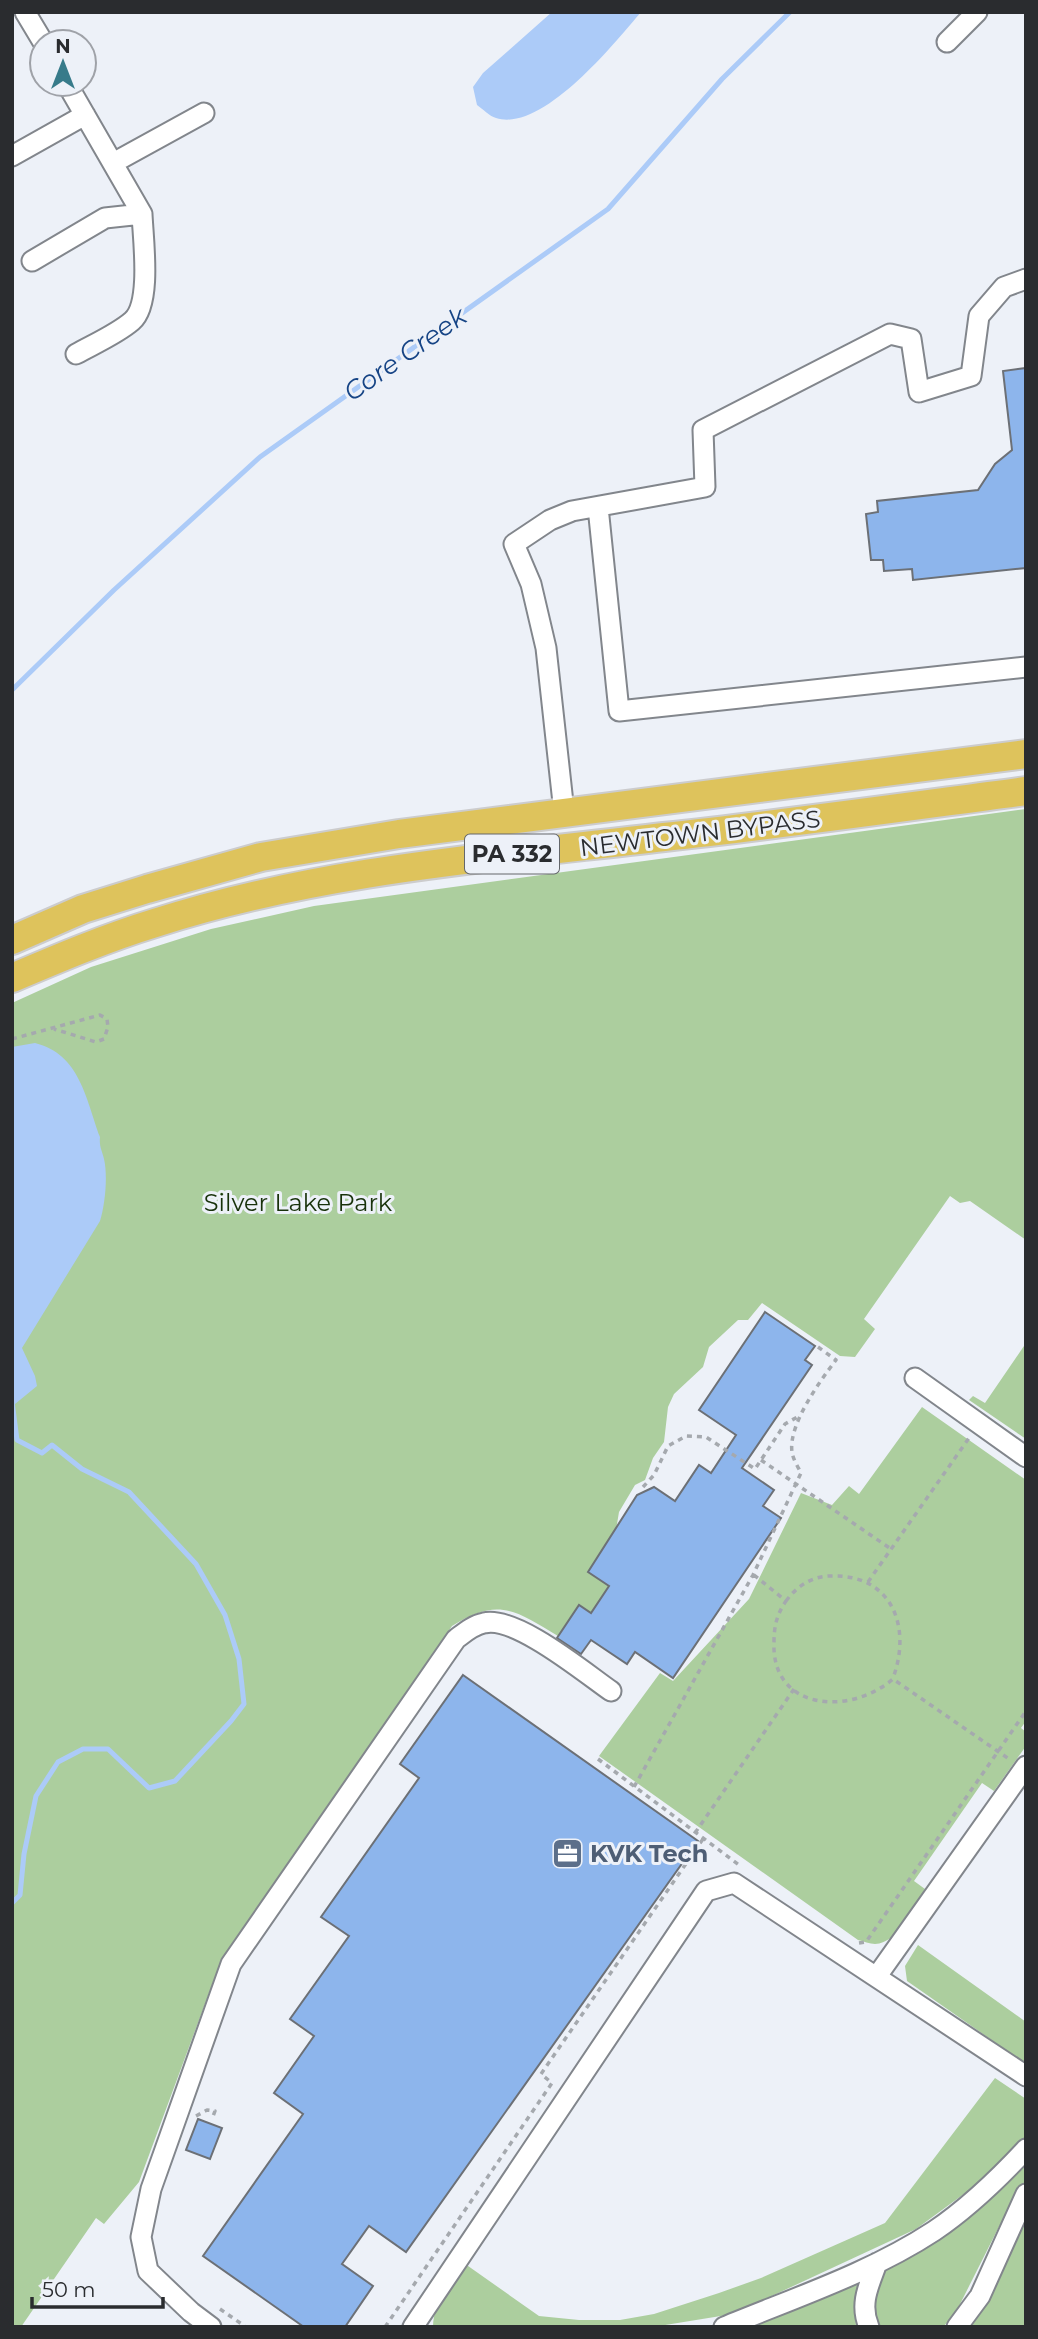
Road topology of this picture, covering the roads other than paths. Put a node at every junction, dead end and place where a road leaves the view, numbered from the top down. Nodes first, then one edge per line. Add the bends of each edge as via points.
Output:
1 (25, 12) edge
2 (977, 12) edge
3 (35, 28) edge
4 (947, 42) dead end
5 (75, 98) edge
6 (204, 113) dead end
7 (85, 115) junction
8 (12, 156) edge
9 (113, 163) junction
10 (142, 214) junction
11 (32, 261) dead end
12 (1026, 279) edge
13 (76, 354) dead end
14 (598, 507) junction
15 (1026, 667) edge
16 (1026, 754) edge
17 (1026, 791) edge
18 (564, 812) junction
19 (12, 940) edge
20 (12, 978) edge
21 (915, 1378) dead end
22 (1026, 1457) edge
23 (611, 1691) dead end
24 (1020, 1764) edge
25 (877, 1976) junction
26 (1026, 2076) edge
27 (1026, 2149) edge
28 (1026, 2194) edge
29 (877, 2263) junction
30 (211, 2327) edge
31 (414, 2327) edge
32 (724, 2327) edge
33 (869, 2327) edge
34 (957, 2327) edge

1 - 3 street
2 - 4 street
5 - 7 street
6 - 9 street
7 - 8 street
7 - 9 street
9 - 10 street
10 - 11 street via 104,218
10 - 13 street via 142,307 134,320
12 - 14 street via 1004,288 979,316 971,376 919,392 911,338 890,334 703,430 705,487
14 - 15 street via 618,711
14 - 18 street via 550,520 514,544 531,584 546,648
16 - 18 highway, NEWTOWN BYPASS / PA 332
17 - 20 highway, NEWTOWN BYPASS / PA 332 via 470,859 293,888 156,922
18 - 19 highway, NEWTOWN BYPASS / PA 332 via 261,857 146,888
21 - 22 street
23 - 30 street via 522,1629 486,1622 470,1628 456,1640 231,1964 151,2189 141,2237 148,2271
24 - 25 street
25 - 26 street
25 - 31 street via 734,1883 706,1891
27 - 29 street via 934,2230
28 - 34 street via 980,2296
29 - 32 street
29 - 33 street via 863,2313

